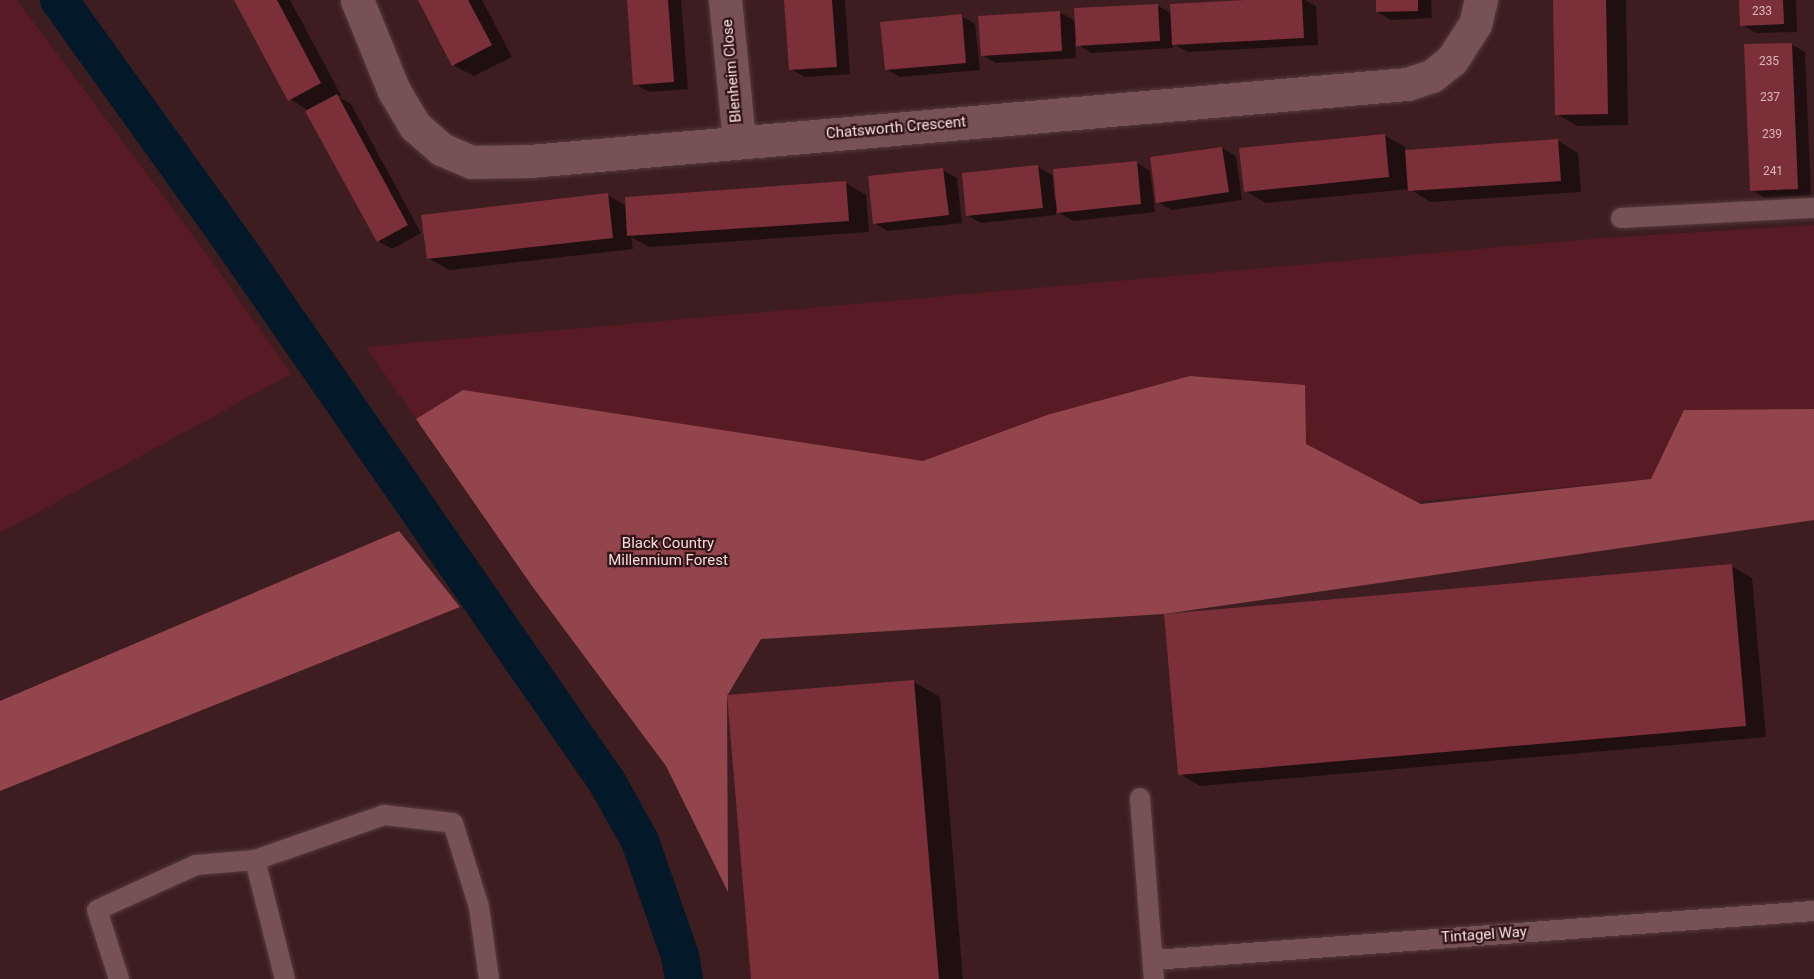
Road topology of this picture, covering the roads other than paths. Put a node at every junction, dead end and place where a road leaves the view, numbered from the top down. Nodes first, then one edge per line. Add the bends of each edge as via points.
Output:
1 (357, 0) edge
2 (725, 0) edge
3 (1481, 0) edge
4 (739, 141) junction
5 (1814, 208) edge
6 (1621, 218) dead end
7 (1140, 798) dead end
8 (255, 860) junction
9 (1814, 911) edge
10 (1154, 969) edge
11 (119, 979) edge
12 (285, 979) edge
13 (489, 979) edge

1 - 4 street, Chatsworth Crescent via 394,91 415,126 441,149 471,162 530,161
2 - 4 street, Blenheim Close
3 - 4 street, Chatsworth Crescent via 1475,24 1452,60 1432,76 1407,84
5 - 6 lane
7 - 10 lane, Tintagel Way
8 - 11 lane via 196,866 97,910
8 - 12 lane
8 - 13 lane via 384,815 453,822 480,907
9 - 10 lane, Tintagel Way

